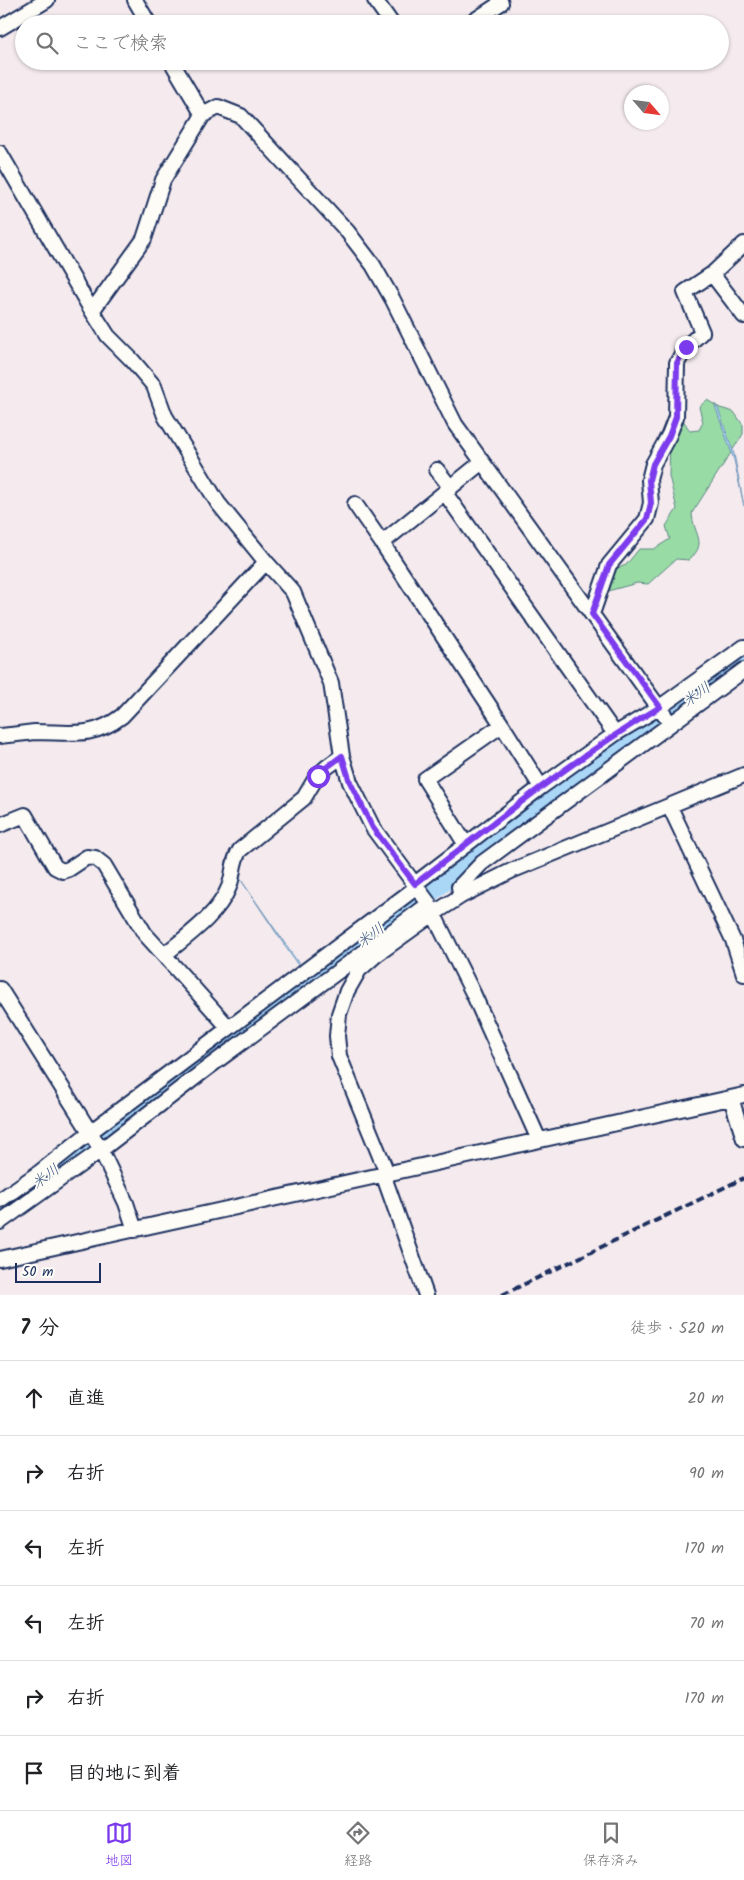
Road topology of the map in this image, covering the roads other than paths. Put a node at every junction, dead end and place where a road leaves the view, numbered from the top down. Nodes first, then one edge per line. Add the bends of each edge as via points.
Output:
1 (48, 0) edge
2 (135, 0) edge
3 (375, 0) edge
4 (499, 0) edge
5 (22, 15) edge
6 (144, 15) edge
7 (386, 15) edge
8 (483, 15) edge
9 (15, 19) edge
10 (0, 28) edge
11 (176, 70) edge
12 (203, 115) junction
13 (0, 155) edge
14 (744, 244) edge
15 (712, 274) junction
16 (92, 311) junction
17 (744, 316) edge
18 (482, 462) junction
19 (437, 470) dead end
20 (448, 490) junction
21 (355, 504) dead end
22 (382, 543) junction
23 (266, 562) junction
24 (592, 614) junction
25 (744, 647) edge
26 (744, 670) edge
27 (660, 707) junction
28 (670, 723) junction
29 (502, 725) junction
30 (615, 734) junction
31 (0, 736) edge
32 (342, 756) junction
33 (744, 775) edge
34 (541, 787) junction
35 (670, 806) junction
36 (0, 825) edge
37 (466, 845) junction
38 (423, 896) junction
39 (461, 896) junction
40 (164, 955) junction
41 (744, 974) edge
42 (0, 989) edge
43 (229, 1028) junction
44 (737, 1096) edge
45 (90, 1134) junction
46 (744, 1139) edge
47 (539, 1140) junction
48 (100, 1149) junction
49 (385, 1173) junction
50 (0, 1200) edge
51 (0, 1222) edge
52 (135, 1230) junction
53 (0, 1259) edge
54 (426, 1295) edge

1 - 5 street
2 - 6 street
3 - 7 street
4 - 8 street via 501,3
9 - 10 street
11 - 12 street
12 - 16 street via 163,180 144,239
12 - 18 street via 218,107 241,116 347,230 373,265 455,424
13 - 16 street
14 - 15 street
15 - 17 street
15 - 24 street via 685,292 702,332 686,347 677,363 676,417 653,464 647,519 609,565
16 - 23 street via 108,336 154,386 165,416 218,503
18 - 20 street
18 - 24 street
19 - 20 street
20 - 22 street
20 - 30 street
21 - 22 street
22 - 29 street
23 - 31 street via 122,716 108,726 85,733 34,732
23 - 32 street via 293,592 322,659 331,683
24 - 27 street
25 - 27 street
26 - 28 street
27 - 28 street
27 - 30 street
28 - 39 street via 482,863 459,886
29 - 34 street
29 - 37 street via 425,779
30 - 34 street
32 - 38 street via 350,782 373,828
32 - 40 street via 318,776 304,798 240,850 221,901 206,919
33 - 35 street
34 - 37 street
35 - 39 street via 511,871
35 - 41 street via 733,940
36 - 40 street via 25,815 55,867 63,871 87,857 96,858 104,865 145,934
37 - 38 street
38 - 39 street
38 - 43 street
38 - 47 street via 473,993
38 - 48 street
38 - 49 street via 376,955 359,970 339,1014 336,1036 339,1056
40 - 43 street
42 - 45 street
43 - 45 street
44 - 46 street
44 - 47 street
45 - 48 street
45 - 50 street
47 - 49 street
48 - 51 street
48 - 52 street
49 - 52 street
49 - 54 street
52 - 53 street

